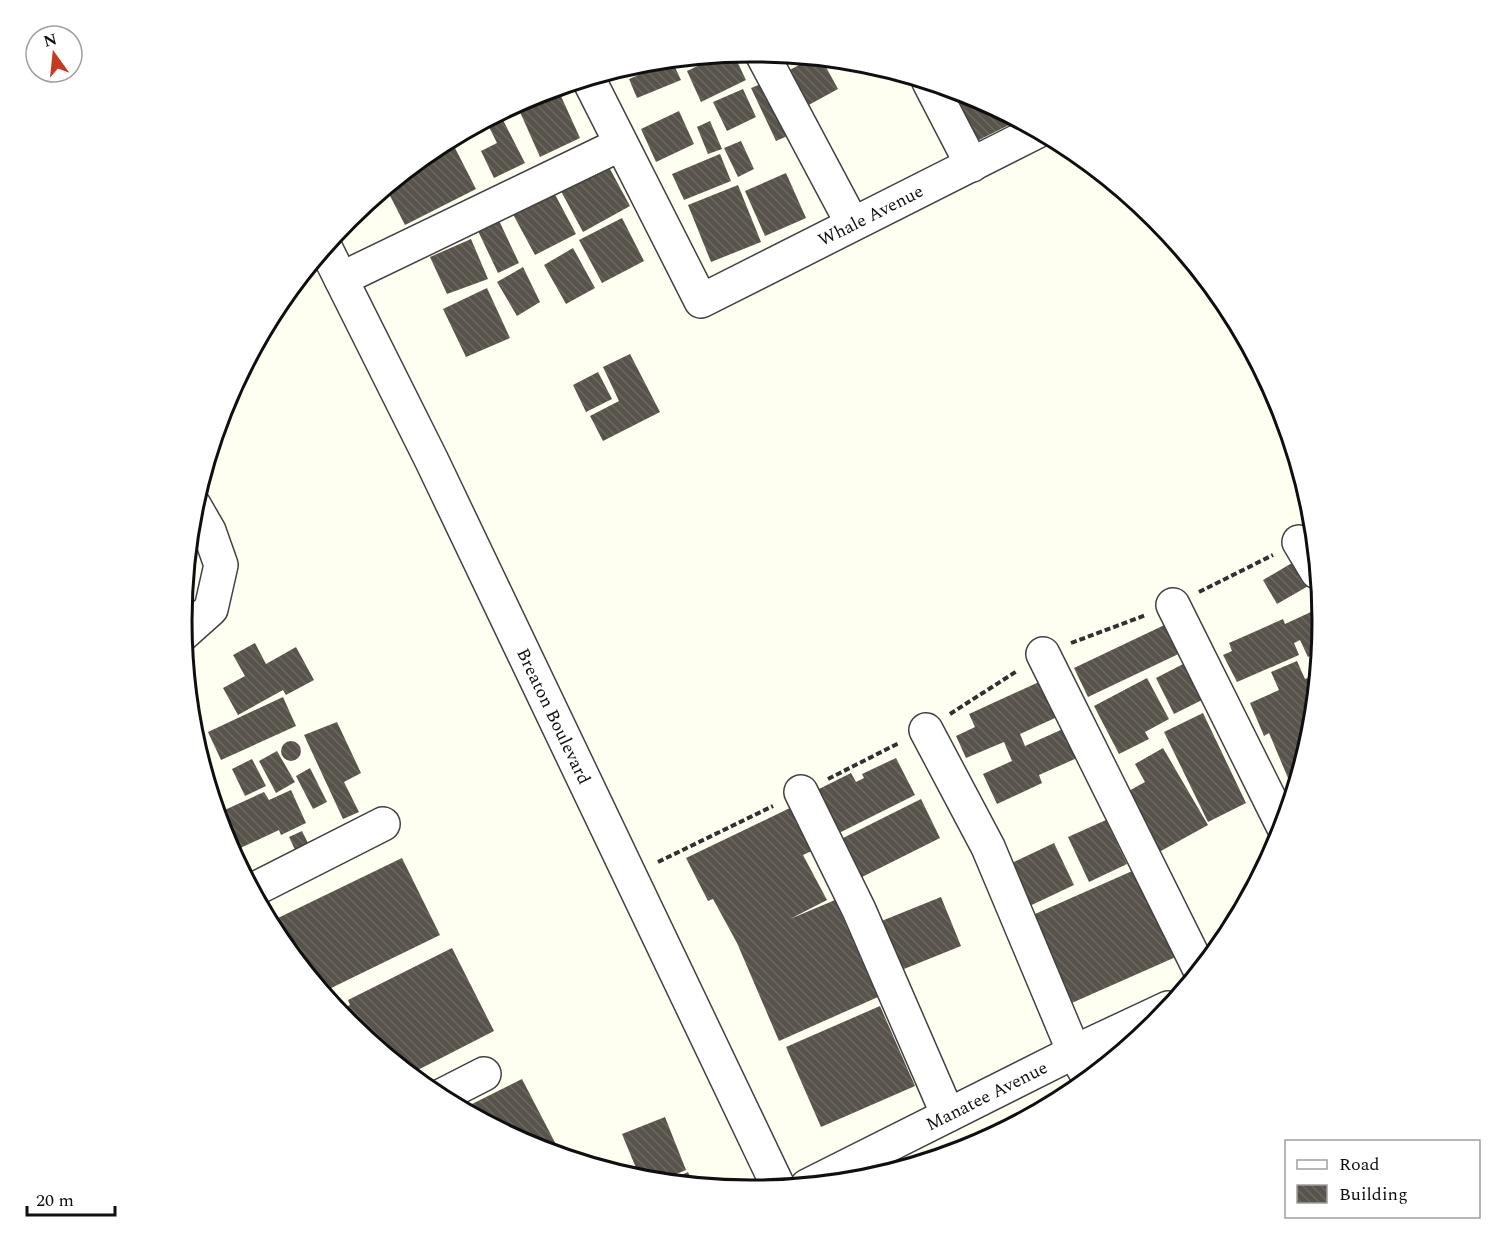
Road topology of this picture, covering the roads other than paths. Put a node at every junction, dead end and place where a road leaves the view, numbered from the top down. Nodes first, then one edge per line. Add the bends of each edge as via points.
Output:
1 (767, 62) edge
2 (592, 85) edge
3 (934, 92) edge
4 (1030, 135) edge
5 (621, 144) junction
6 (972, 165) junction
7 (852, 223) junction
8 (329, 255) edge
9 (341, 279) junction
10 (202, 519) edge
11 (1299, 542) road end
12 (1308, 557) edge
13 (1173, 605) road end
14 (192, 626) edge
15 (1043, 654) road end
16 (926, 730) road end
17 (801, 792) road end
18 (1277, 814) edge
19 (383, 824) dead end
20 (260, 887) edge
21 (1196, 962) edge
22 (1132, 1032) edge
23 (1082, 1065) edge
24 (484, 1074) dead end
25 (450, 1092) edge
26 (948, 1115) junction
27 (865, 1169) edge
28 (775, 1179) edge

1 - 7 street
2 - 5 street
3 - 6 street
4 - 6 street, Whale Avenue
5 - 7 street, Whale Avenue via 701,300
5 - 9 street
6 - 7 street, Whale Avenue
8 - 9 street, Breaton Boulevard
9 - 28 street, Breaton Boulevard
10 - 14 street via 221,565 211,609
11 - 12 street
13 - 18 street
15 - 21 street
16 - 23 street via 988,847
17 - 26 street via 859,910
19 - 20 street
22 - 23 street, Manatee Avenue
23 - 26 street, Manatee Avenue
24 - 25 street
26 - 27 street, Manatee Avenue

